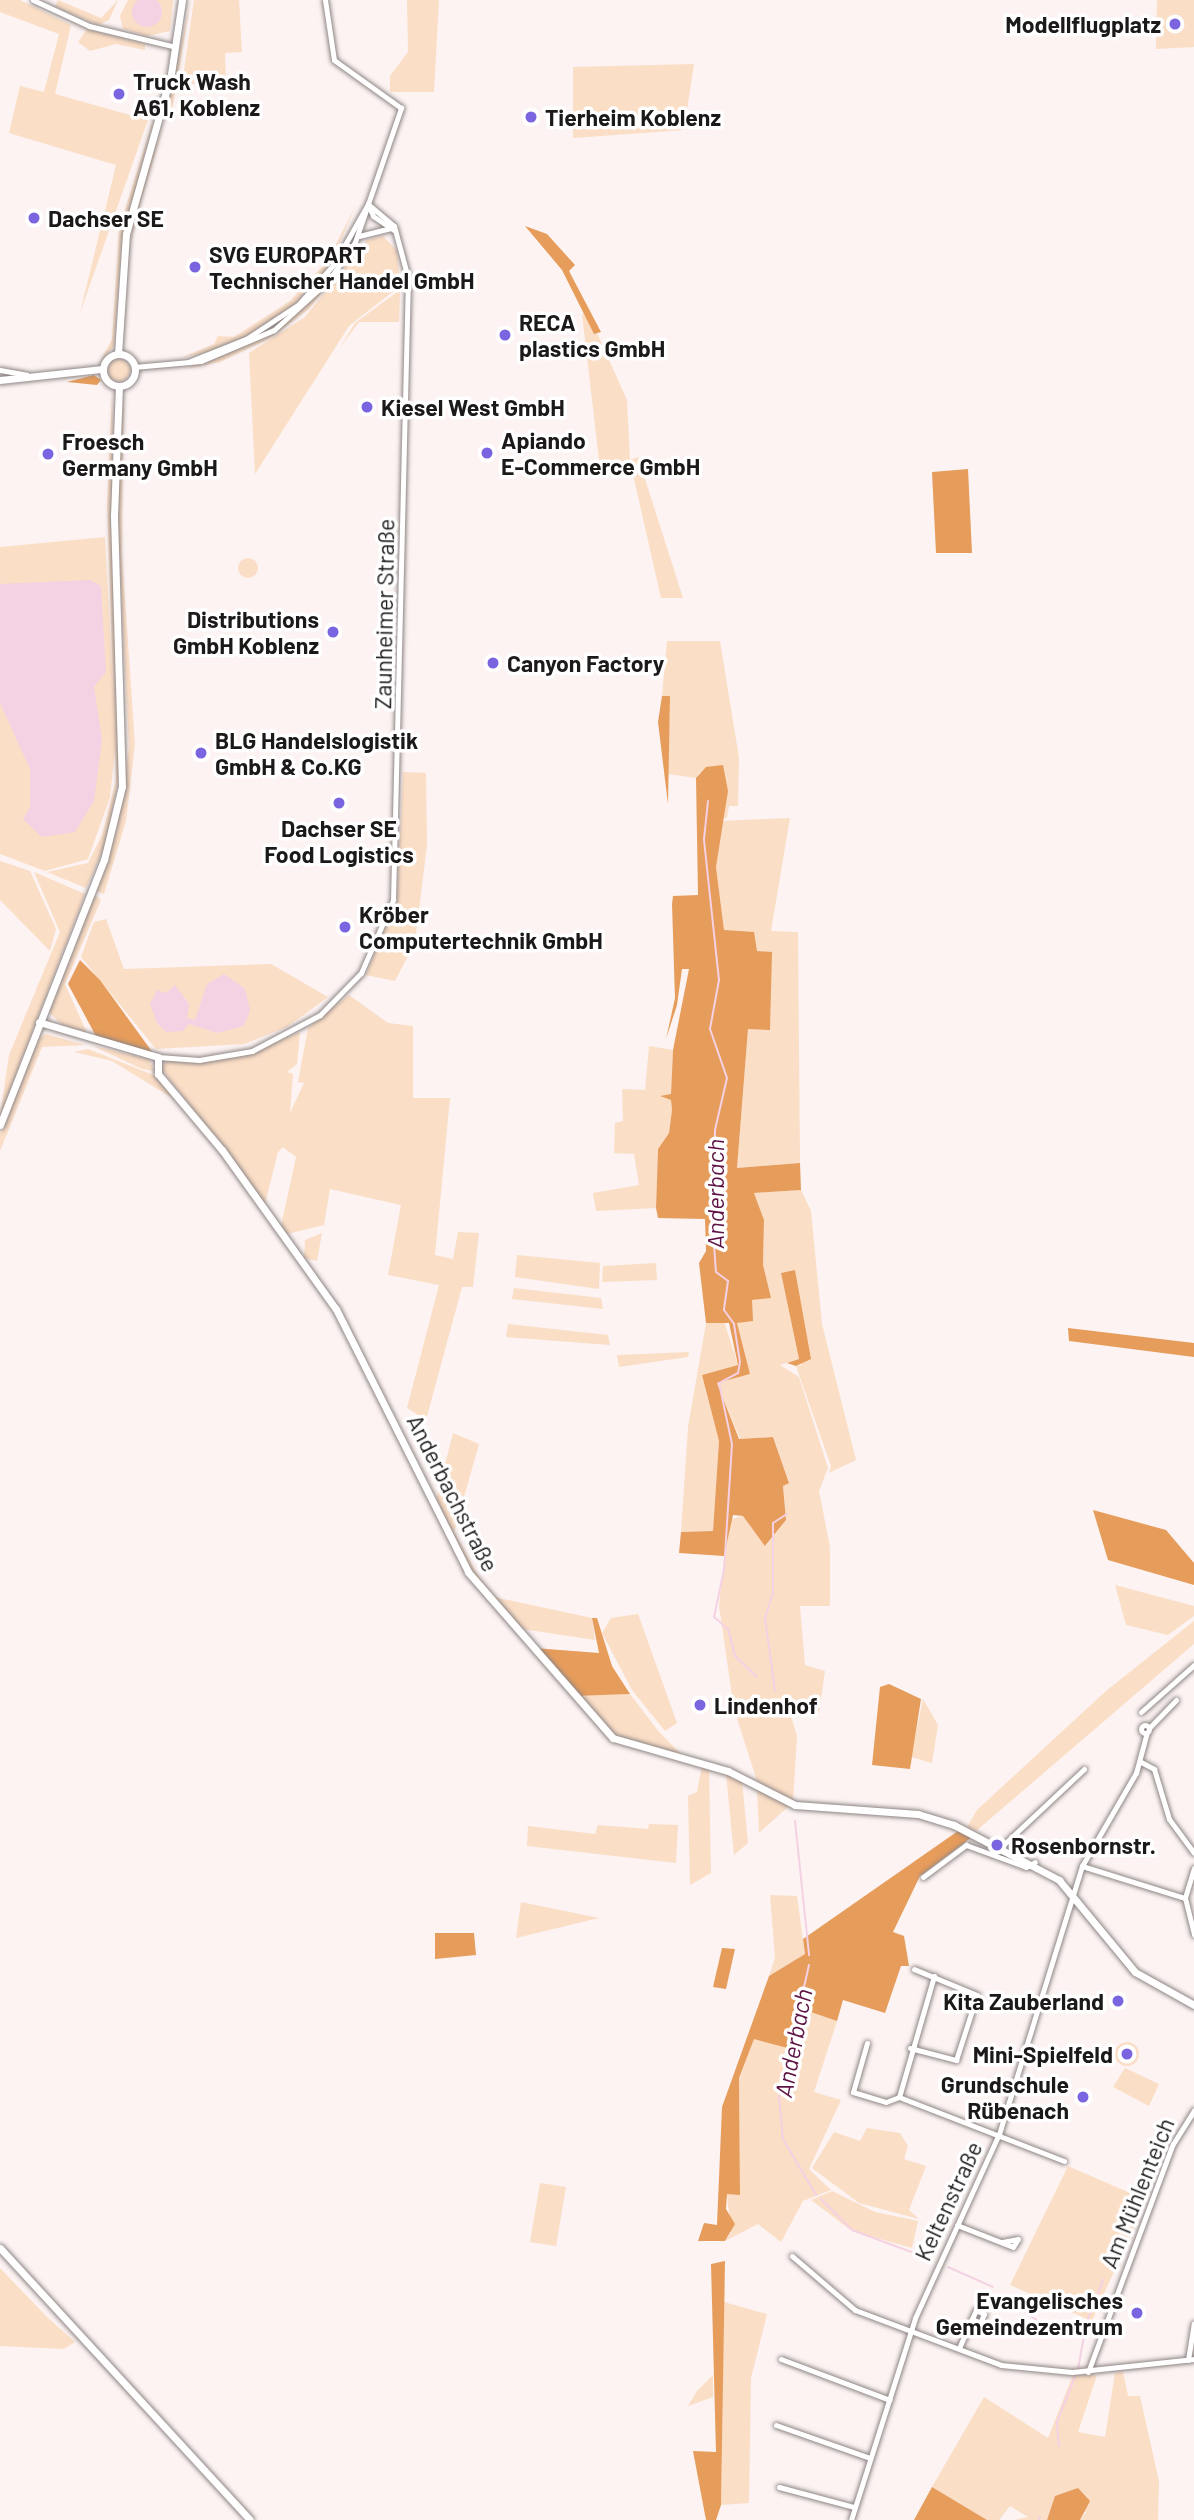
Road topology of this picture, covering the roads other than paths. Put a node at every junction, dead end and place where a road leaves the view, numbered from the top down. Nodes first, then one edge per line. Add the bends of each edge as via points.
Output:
1 (33, 0) edge
2 (182, 0) edge
3 (325, 0) edge
4 (176, 47) junction
5 (367, 207) junction
6 (394, 230) junction
7 (356, 238) junction
8 (118, 354) junction
9 (188, 362) junction
10 (134, 367) junction
11 (102, 369) junction
12 (0, 370) edge
13 (34, 377) junction
14 (0, 380) edge
15 (119, 386) junction
16 (39, 1022) junction
17 (158, 1058) junction
18 (0, 1125) edge
19 (1194, 1665) edge
20 (1177, 1700) dead end
21 (1141, 1712) dead end
22 (1141, 1762) junction
23 (1084, 1769) dead end
24 (1002, 1847) junction
25 (1194, 1853) edge
26 (1034, 1862) junction
27 (1082, 1866) junction
28 (1194, 1868) edge
29 (923, 1877) dead end
30 (1075, 1895) junction
31 (1185, 1898) junction
32 (1194, 1935) edge
33 (914, 1969) dead end
34 (934, 1976) junction
35 (1194, 2006) edge
36 (867, 2043) dead end
37 (910, 2048) junction
38 (899, 2097) junction
39 (1194, 2110) edge
40 (999, 2134) junction
41 (1064, 2161) dead end
42 (957, 2225) junction
43 (1002, 2242) dead end
44 (0, 2248) edge
45 (792, 2256) dead end
46 (972, 2319) dead end
47 (1194, 2323) edge
48 (915, 2333) junction
49 (959, 2348) junction
50 (781, 2360) dead end
51 (1191, 2360) edge
52 (1085, 2372) junction
53 (890, 2400) junction
54 (776, 2425) dead end
55 (870, 2458) junction
56 (779, 2487) dead end
57 (854, 2507) junction
58 (250, 2520) edge
59 (851, 2520) edge

1 - 4 street via 89,26
2 - 4 main road
3 - 5 street via 334,60 401,107
4 - 8 main road via 128,220
5 - 6 street
5 - 7 street
5 - 9 street via 331,269 299,304 246,339
6 - 7 street via 372,228
6 - 17 street, Zaunheimer Straße via 409,287 398,851 390,910 361,973 311,1021 236,1055
7 - 9 street via 324,287 286,322 245,346
8 - 10 main road
8 - 11 main road
9 - 10 street
10 - 15 main road via 131,380
11 - 13 main road
11 - 15 main road via 107,381
12 - 13 street
13 - 14 main road
15 - 16 main road via 114,516 122,786 104,860
16 - 17 main road, Zaunheimer Straße
16 - 18 main road
17 - 24 main road, Anderbachstraße via 158,1074 222,1150 336,1309 468,1572 601,1727 627,1746 728,1771 795,1805 918,1814
19 - 21 street
20 - 22 street, Keltenstraße via 1148,1730
22 - 25 street via 1154,1769 1169,1819
22 - 27 street, Keltenstraße
23 - 24 street
24 - 26 main road, Anderbachstraße
26 - 29 street via 1027,1867 960,1846
26 - 30 main road, Anderbachstraße
27 - 30 street, Keltenstraße
27 - 31 street
28 - 31 street
30 - 35 main road, Anderbachstraße via 1135,1972
30 - 40 street, Keltenstraße
31 - 32 street
33 - 34 street
34 - 37 street
34 - 37 street via 976,1991 969,2028 956,2060
36 - 38 street via 853,2092 886,2102
37 - 38 street
38 - 40 street
39 - 52 street, Am Mühlenteich via 1173,2144
40 - 41 street
40 - 42 street, Keltenstraße
42 - 43 street
42 - 48 street, Keltenstraße via 915,2318
44 - 58 main road
45 - 48 street via 838,2300
46 - 49 street
47 - 51 street
48 - 49 street
48 - 53 street, Keltenstraße
49 - 52 street via 1012,2368
50 - 53 street
51 - 52 street
53 - 55 street, Keltenstraße
54 - 55 street
55 - 57 street, Keltenstraße
56 - 57 street
57 - 59 street, Keltenstraße

